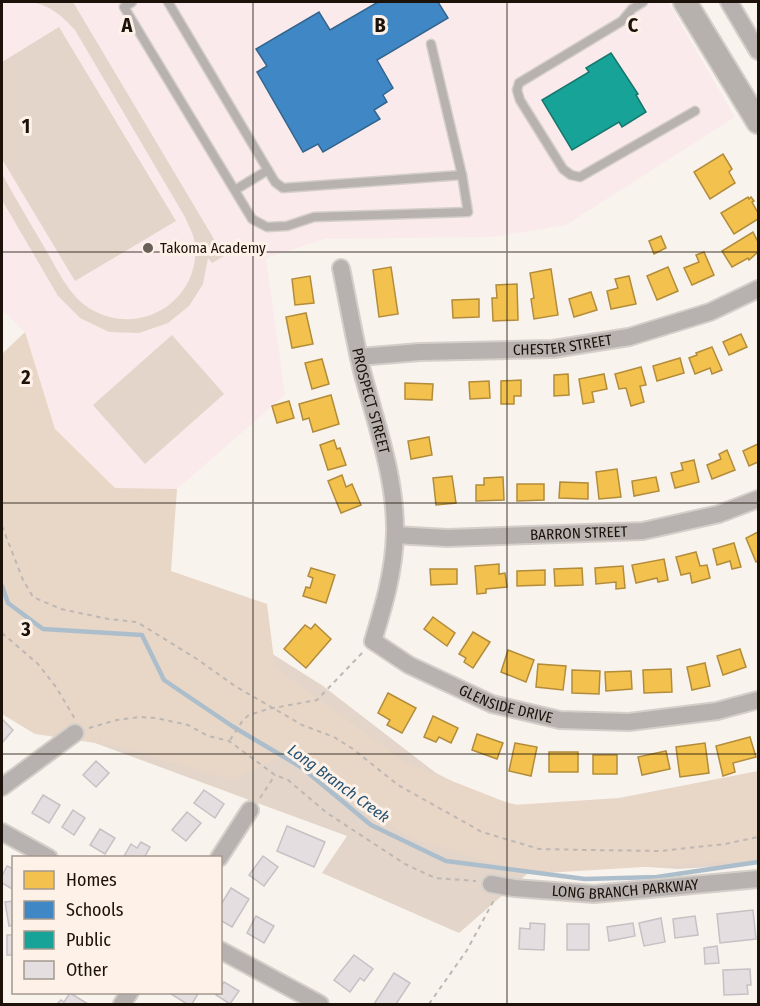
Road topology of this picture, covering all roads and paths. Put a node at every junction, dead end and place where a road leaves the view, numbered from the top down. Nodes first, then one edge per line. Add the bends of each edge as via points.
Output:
1 (132, 2) edge
2 (168, 2) edge
3 (643, 2) edge
4 (686, 2) edge
5 (729, 2) edge
6 (431, 44) dead end
7 (759, 51) edge
8 (695, 111) dead end
9 (759, 122) edge
10 (268, 170) junction
11 (462, 175) junction
12 (235, 190) junction
13 (341, 268) dead end
14 (759, 289) edge
15 (359, 357) junction
16 (759, 499) edge
17 (2, 526) edge
18 (395, 535) junction
19 (2, 633) edge
20 (372, 641) junction
21 (759, 700) edge
22 (273, 708) junction
23 (79, 727) junction
24 (229, 741) junction
25 (275, 775) junction
26 (2, 787) edge
27 (250, 810) joint
28 (2, 832) edge
29 (759, 837) edge
30 (45, 856) edge
31 (220, 856) edge
32 (759, 879) edge
33 (491, 884) junction
34 (222, 952) edge
35 (320, 1005) edge
36 (429, 1005) edge

1 - 12 lane via 123,7
2 - 10 lane
3 - 8 lane via 622,21 519,82 520,100 563,169 580,177
4 - 9 main road
5 - 7 street
6 - 11 lane
10 - 11 lane via 283,188
10 - 12 lane
11 - 12 lane via 468,212 314,217 287,226 267,227 252,219
13 - 15 street, PROSPECT STREET
14 - 15 street, CHESTER STREET via 710,312 629,338 553,349
15 - 18 street, PROSPECT STREET via 388,471
16 - 18 street, BARRON STREET via 719,514 643,531 447,538
17 - 22 path via 33,597 61,609 137,622
18 - 20 street via 389,591
19 - 23 path via 38,664
20 - 21 street, GLENSIDE DRIVE via 409,665 492,704 560,720 629,722 717,711
20 - 22 path via 316,700
22 - 24 path via 249,715
22 - 29 path via 334,737 398,785 483,832 539,849 660,851
23 - 24 path via 156,718
23 - 26 street
24 - 25 path
25 - 27 path
25 - 33 path via 288,780 327,813 405,864 435,878
27 - 31 street
28 - 30 street
32 - 33 street, LONG BRANCH PARKWAY via 594,894
33 - 36 path via 495,894 490,909
34 - 35 street

